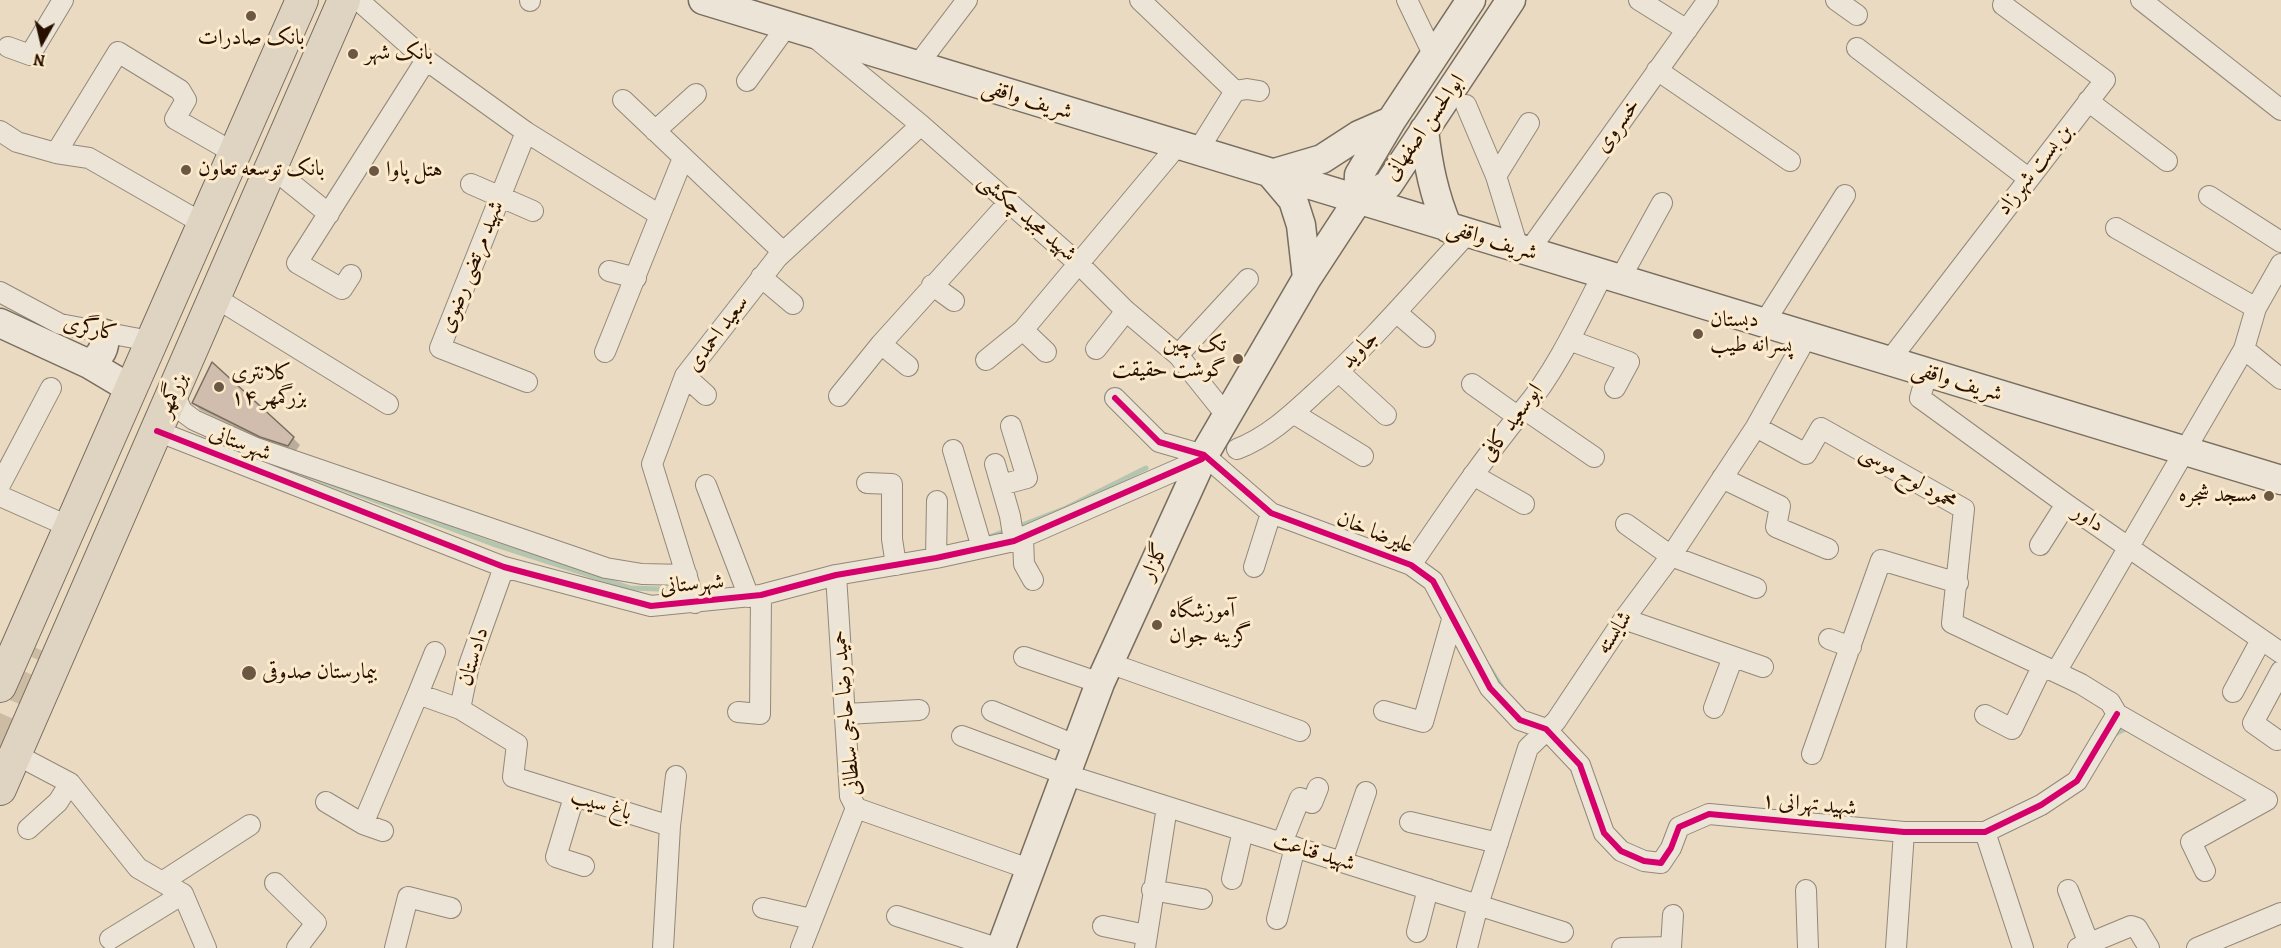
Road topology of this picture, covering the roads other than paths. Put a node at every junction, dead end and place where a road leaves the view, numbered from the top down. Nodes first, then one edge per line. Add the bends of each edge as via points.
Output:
1 (63, 0) edge
2 (302, 0) edge
3 (344, 0) edge
4 (358, 0) edge
5 (967, 0) edge
6 (1407, 0) edge
7 (1471, 0) edge
8 (1511, 0) edge
9 (1639, 0) edge
10 (1708, 0) edge
11 (1836, 0) edge
12 (2141, 0) edge
13 (1144, 1) edge
14 (720, 3) edge
15 (2003, 5) dead end
16 (2165, 7) edge
17 (1857, 15) dead end
18 (786, 27) junction
19 (1686, 30) junction
20 (813, 36) junction
21 (8, 47) dead end
22 (1857, 48) dead end
23 (1433, 54) junction
24 (426, 60) junction
25 (916, 67) junction
26 (1658, 70) junction
27 (747, 81) dead end
28 (1235, 91) junction
29 (1259, 91) dead end
30 (696, 94) dead end
31 (623, 100) dead end
32 (2088, 101) junction
33 (1466, 105) dead end
34 (2281, 110) edge
35 (1391, 121) junction
36 (1529, 123) dead end
37 (921, 125) junction
38 (1425, 130) junction
39 (0, 131) edge
40 (655, 131) junction
41 (526, 132) junction
42 (1187, 149) junction
43 (56, 153) junction
44 (236, 154) junction
45 (683, 158) junction
46 (1790, 161) dead end
47 (2168, 161) dead end
48 (271, 167) junction
49 (1271, 174) junction
50 (1496, 176) junction
51 (2028, 178) junction
52 (471, 184) dead end
53 (1845, 195) dead end
54 (500, 196) junction
55 (2208, 196) dead end
56 (1358, 200) junction
57 (1009, 202) junction
58 (1662, 203) dead end
59 (533, 211) dead end
60 (328, 214) junction
61 (658, 214) junction
62 (202, 224) junction
63 (2116, 228) dead end
64 (1458, 230) junction
65 (2281, 243) edge
66 (1523, 250) junction
67 (783, 252) junction
68 (1079, 264) junction
69 (2281, 266) edge
70 (609, 271) dead end
71 (351, 275) dead end
72 (761, 277) junction
73 (1611, 277) junction
74 (636, 278) junction
75 (1307, 278) junction
76 (1248, 279) dead end
77 (933, 285) junction
78 (0, 292) edge
79 (216, 298) junction
80 (954, 301) dead end
81 (793, 304) dead end
82 (2256, 308) junction
83 (1126, 311) junction
84 (1396, 312) junction
85 (0, 323) edge
86 (1764, 323) junction
87 (1023, 330) junction
88 (105, 333) junction
89 (1807, 336) junction
90 (1425, 337) dead end
91 (1569, 340) junction
92 (150, 341) junction
93 (881, 344) junction
94 (1096, 349) dead end
95 (2244, 349) junction
96 (605, 352) dead end
97 (1046, 352) dead end
98 (1178, 356) junction
99 (986, 360) dead end
100 (1889, 361) junction
101 (89, 364) junction
102 (908, 366) dead end
103 (1339, 372) junction
104 (1927, 373) junction
105 (685, 376) junction
106 (2281, 379) edge
107 (527, 382) dead end
108 (1472, 384) dead end
109 (51, 388) dead end
110 (1615, 388) dead end
111 (131, 389) junction
112 (174, 393) junction
113 (706, 395) dead end
114 (839, 396) dead end
115 (1115, 398) dead end
116 (388, 404) dead end
117 (1293, 413) junction
118 (1521, 413) junction
119 (1386, 415) dead end
120 (1226, 416) junction
121 (1011, 426) dead end
122 (1756, 427) junction
123 (157, 431) junction
124 (1237, 448) dead end
125 (953, 450) dead end
126 (2185, 451) junction
127 (1363, 456) dead end
128 (1203, 457) junction
129 (1594, 457) dead end
130 (995, 464) dead end
131 (1473, 476) junction
132 (1722, 478) junction
133 (2281, 480) edge
134 (867, 483) dead end
135 (0, 485) edge
136 (706, 485) dead end
137 (1001, 485) junction
138 (0, 496) edge
139 (937, 501) dead end
140 (1524, 504) dead end
141 (2066, 504) junction
142 (1271, 513) junction
143 (1626, 524) dead end
144 (70, 527) junction
145 (1019, 540) junction
146 (2040, 545) dead end
147 (2128, 546) junction
148 (982, 548) junction
149 (1828, 549) dead end
150 (1671, 556) junction
151 (936, 558) junction
152 (896, 565) junction
153 (1411, 566) junction
154 (504, 567) junction
155 (1254, 567) dead end
156 (642, 574) junction
157 (687, 574) junction
158 (836, 575) junction
159 (1033, 580) dead end
160 (1958, 583) junction
161 (1756, 588) dead end
162 (755, 596) junction
163 (695, 603) junction
164 (651, 606) junction
165 (1624, 618) junction
166 (1452, 620) junction
167 (1829, 639) dead end
168 (2261, 640) junction
169 (1851, 647) junction
170 (435, 652) dead end
171 (2281, 653) edge
172 (1024, 657) dead end
173 (1733, 657) junction
174 (1763, 667) dead end
175 (2049, 669) junction
176 (2281, 671) edge
177 (1104, 673) junction
178 (0, 686) edge
179 (2233, 692) dead end
180 (418, 694) junction
181 (1714, 708) dead end
182 (460, 709) junction
183 (919, 710) dead end
184 (992, 711) dead end
185 (1384, 711) dead end
186 (738, 712) dead end
187 (846, 714) junction
188 (2117, 714) junction
189 (1985, 715) dead end
190 (1546, 729) junction
191 (1299, 731) dead end
192 (13, 736) edge
193 (962, 736) dead end
194 (2277, 740) dead end
195 (1075, 745) junction
196 (1812, 754) dead end
197 (1064, 774) junction
198 (676, 776) dead end
199 (70, 783) junction
200 (1318, 788) dead end
201 (0, 789) edge
202 (1366, 792) dead end
203 (574, 797) junction
204 (326, 802) dead end
205 (1167, 807) junction
206 (856, 808) junction
207 (1410, 822) dead end
208 (363, 824) junction
209 (250, 825) dead end
210 (670, 826) junction
211 (28, 829) dead end
212 (383, 831) dead end
213 (1243, 831) junction
214 (1904, 832) junction
215 (1985, 832) junction
216 (1498, 843) junction
217 (1289, 845) junction
218 (1342, 862) junction
219 (584, 866) dead end
220 (1029, 869) junction
221 (2205, 871) dead end
222 (1232, 879) dead end
223 (162, 882) junction
224 (275, 883) dead end
225 (1428, 889) junction
226 (1152, 890) junction
227 (1806, 890) dead end
228 (2068, 890) dead end
229 (183, 894) junction
230 (1202, 899) dead end
231 (1478, 905) junction
232 (451, 908) dead end
233 (763, 908) dead end
234 (2281, 914) edge
235 (897, 915) dead end
236 (1673, 915) dead end
237 (811, 919) junction
238 (1277, 919) dead end
239 (1103, 926) dead end
240 (1417, 932) dead end
241 (1563, 932) dead end
242 (110, 939) dead end
243 (1145, 942) edge
244 (2083, 946) edge
245 (206, 948) edge
246 (297, 948) edge
247 (395, 948) edge
248 (663, 948) edge
249 (801, 948) edge
250 (999, 948) edge
251 (1467, 948) edge
252 (1622, 948) edge
253 (1808, 948) edge
254 (1896, 948) edge
255 (2023, 948) edge
256 (2149, 948) edge
257 (2198, 948) edge

1 - 21 street via 30,55
2 - 44 main road, بزرگمهر
3 - 48 main road, بزرگمهر
4 - 24 street
5 - 25 street
6 - 23 street
7 - 23 main road, ابوالحسن اصفهانی
8 - 38 main road, ابوالحسن اصفهانی
9 - 19 street
10 - 19 street, خسروی
11 - 17 street
12 - 16 street
13 - 28 street
14 - 18 main road, شریف واقفی
15 - 32 street, بن بست شهرزاد via 2105,80
16 - 34 street
18 - 20 main road, شریف واقفی
18 - 27 street
19 - 26 street, خسروی
20 - 25 main road, شریف واقفی
20 - 37 street, شهید مجید چکشی
22 - 51 street
23 - 35 main road, ابوالحسن اصفهانی
24 - 41 street
24 - 60 street
25 - 42 main road, شریف واقفی
26 - 46 street
26 - 66 street, خسروی
28 - 29 street
28 - 42 street
30 - 40 street
31 - 40 street
32 - 47 street
32 - 51 street, بن بست شهرزاد
33 - 50 street
35 - 49 main road via 1359,135 1322,159
35 - 56 main road, ابوالحسن اصفهانی via 1359,175
36 - 50 street
37 - 57 street, شهید مجید چکشی
37 - 67 street, سعید احمدی
38 - 56 main road, ابوالحسن اصفهانی via 1388,185
38 - 64 main road via 1436,200
39 - 43 street via 17,142
40 - 45 street
41 - 54 street, شهید مرتضی رضوی
41 - 61 street
42 - 49 main road, شریف واقفی
42 - 68 street via 1081,257
43 - 44 street via 118,52 180,90 186,100 175,119
43 - 62 street via 89,159
44 - 62 main road, بزرگمهر
45 - 61 street
45 - 67 street
48 - 60 street
48 - 79 main road, بزرگمهر
49 - 56 main road, شریف واقفی
49 - 75 main road via 1293,200 1302,225
50 - 66 street
51 - 100 street, بن بست شهرزاد
52 - 54 street
53 - 86 street
54 - 59 street
54 - 107 street, شهید مرتضی رضوی via 440,348
55 - 65 street
56 - 64 main road, شریف واقفی
56 - 75 main road, گلزار
57 - 68 street, شهید مجید چکشی
57 - 77 street
58 - 73 street, ابوسعید کافی
60 - 71 street via 297,263 342,290
61 - 74 street
62 - 92 main road, بزرگمهر
63 - 82 street
64 - 66 main road, شریف واقفی
64 - 84 street, جاوید
66 - 73 main road, شریف واقفی
67 - 72 street, سعید احمدی
68 - 83 street, شهید مجید چکشی
68 - 87 street
69 - 82 street
70 - 74 street
72 - 81 street
72 - 105 street, سعید احمدی
73 - 86 main road, شریف واقفی
73 - 91 street, ابوسعید کافی
74 - 96 street
75 - 120 main road, گلزار
76 - 98 street
77 - 80 street
77 - 93 street via 918,317
78 - 88 street, کارگری via 60,324
79 - 112 main road, بزرگمهر
79 - 116 street
82 - 95 street
83 - 94 street
83 - 98 street, شهید مجید چکشی
84 - 90 street
84 - 103 street, جاوید
85 - 101 main road, کارگری
86 - 89 main road, شریف واقفی
87 - 97 street
87 - 99 street
88 - 92 street, کارگری
88 - 101 main road via 105,347
89 - 100 main road, شریف واقفی
89 - 122 street, شایسته
91 - 110 street via 1629,362
91 - 118 street, ابوسعید کافی
92 - 111 main road, بزرگمهر
93 - 102 street
93 - 114 street
95 - 106 street
95 - 126 street
98 - 120 street, شهید مجید چکشی
100 - 104 main road, شریف واقفی
101 - 111 main road, کارگری
103 - 117 street, جاوید
103 - 119 street
104 - 126 main road, شریف واقفی
104 - 141 street, داور via 1920,398
105 - 113 street
105 - 157 street, سعید احمدی via 652,464
108 - 118 street
109 - 135 street
111 - 144 main road, بزرگمهر
112 - 123 main road, بزرگمهر
112 - 156 street, شهرستانی via 182,411 194,420 256,448 606,568
115 - 128 street via 1160,441
117 - 124 street, جاوید via 1256,442
117 - 127 street
118 - 129 street
118 - 131 street, ابوسعید کافی
120 - 128 main road, گلزار
121 - 137 street via 1027,478
122 - 132 street, شایسته via 1728,453
122 - 160 street, محمود لوح موسی via 1806,454 1821,428 1964,508
123 - 154 street, شهرستانی
123 - 192 main road, بزرگمهر
125 - 148 street
126 - 133 main road, شریف واقفی
126 - 147 street
128 - 142 street, علیرضا خان
128 - 145 street, شهرستانی
128 - 177 main road, گلزار
130 - 137 street
131 - 140 street
131 - 153 street, ابوسعید کافی
132 - 149 street via 1779,506 1776,527
132 - 150 street, شایسته
134 - 152 street via 900,484 892,540
136 - 162 street via 740,578
137 - 145 street
138 - 144 street
139 - 151 street
141 - 146 street
141 - 147 street, داور
142 - 153 street, علیرضا خان
142 - 155 street
143 - 150 street
144 - 178 main road, بزرگمهر
145 - 148 street, شهرستانی
145 - 159 street via 1024,564
147 - 168 street, داور
147 - 175 street
148 - 151 street, شهرستانی
150 - 161 street
150 - 165 street, شایسته
151 - 152 street, شهرستانی
152 - 158 street, شهرستانی
153 - 166 street, علیرضا خان via 1432,581
154 - 164 street, شهرستانی
154 - 182 street, دادستان via 469,665
156 - 157 street, شهرستانی
156 - 164 street
157 - 163 street, سعید احمدی
158 - 162 street, شهرستانی
158 - 187 street, حمید رضا حاجی سلطانی
160 - 169 street via 1881,560
160 - 175 street, محمود لوح موسی via 1952,623
162 - 163 street, شهرستانی
162 - 186 street via 760,714
163 - 164 street, شهرستانی
165 - 173 street
165 - 190 street, شایسته via 1556,721
166 - 185 street via 1423,722
166 - 190 street, علیرضا خان via 1490,688 1520,720
167 - 169 street
168 - 171 street, داور
168 - 179 street
169 - 196 street
170 - 180 street
172 - 177 street
173 - 174 street
173 - 181 street
175 - 188 street, محمود لوح موسی via 2109,702
175 - 189 street via 2012,729
176 - 194 street via 2253,723
177 - 191 street
177 - 195 main road, گلزار
180 - 182 street, دادستان
180 - 208 street
182 - 203 street, باغ سیب via 517,744 513,777
183 - 187 street
184 - 195 street
187 - 206 street, حمید رضا حاجی سلطانی via 850,796
188 - 215 street, شهید تهرانی ۱ via 2077,781 2041,805
188 - 221 street, محمود لوح موسی via 2267,800 2191,842
190 - 214 street, شهید تهرانی ۱ via 1580,765 1604,833 1621,851 1644,861 1661,863 1679,827 1709,814
190 - 216 street, شایسته via 1528,748
192 - 199 street
192 - 201 main road, بزرگمهر
193 - 197 street, شهید قناعت
195 - 197 main road, گلزار
197 - 205 street, شهید قناعت
197 - 220 main road, گلزار
198 - 210 street
199 - 211 street via 58,802
199 - 223 street via 138,868
200 - 217 street via 1312,803 1293,793
202 - 218 street
203 - 210 street, باغ سیب
203 - 219 street via 556,857
204 - 208 street
205 - 213 street, شهید قناعت
205 - 226 street
206 - 220 street
206 - 237 street, حمید رضا حاجی سلطانی
207 - 216 street
208 - 212 street
209 - 223 street
210 - 248 street
213 - 217 street, شهید قناعت
213 - 222 street
214 - 215 street, شهید تهرانی ۱
214 - 254 street
215 - 255 street
216 - 231 street, شایسته
217 - 218 street, شهید قناعت
217 - 238 street
218 - 225 street, شهید قناعت
220 - 250 main road, گلزار
223 - 229 street
224 - 246 street via 316,923
225 - 231 street, شهید قناعت
225 - 240 street
226 - 230 street
226 - 243 street
227 - 253 street
228 - 244 street
229 - 242 street
229 - 245 street
231 - 241 street, شهید قناعت
231 - 251 street, شایسته
232 - 247 street via 408,897
233 - 237 street
234 - 257 street
235 - 250 street
236 - 252 street via 1671,947
237 - 249 street, حمید رضا حاجی سلطانی
239 - 243 street
244 - 256 street via 2131,926 2137,928

